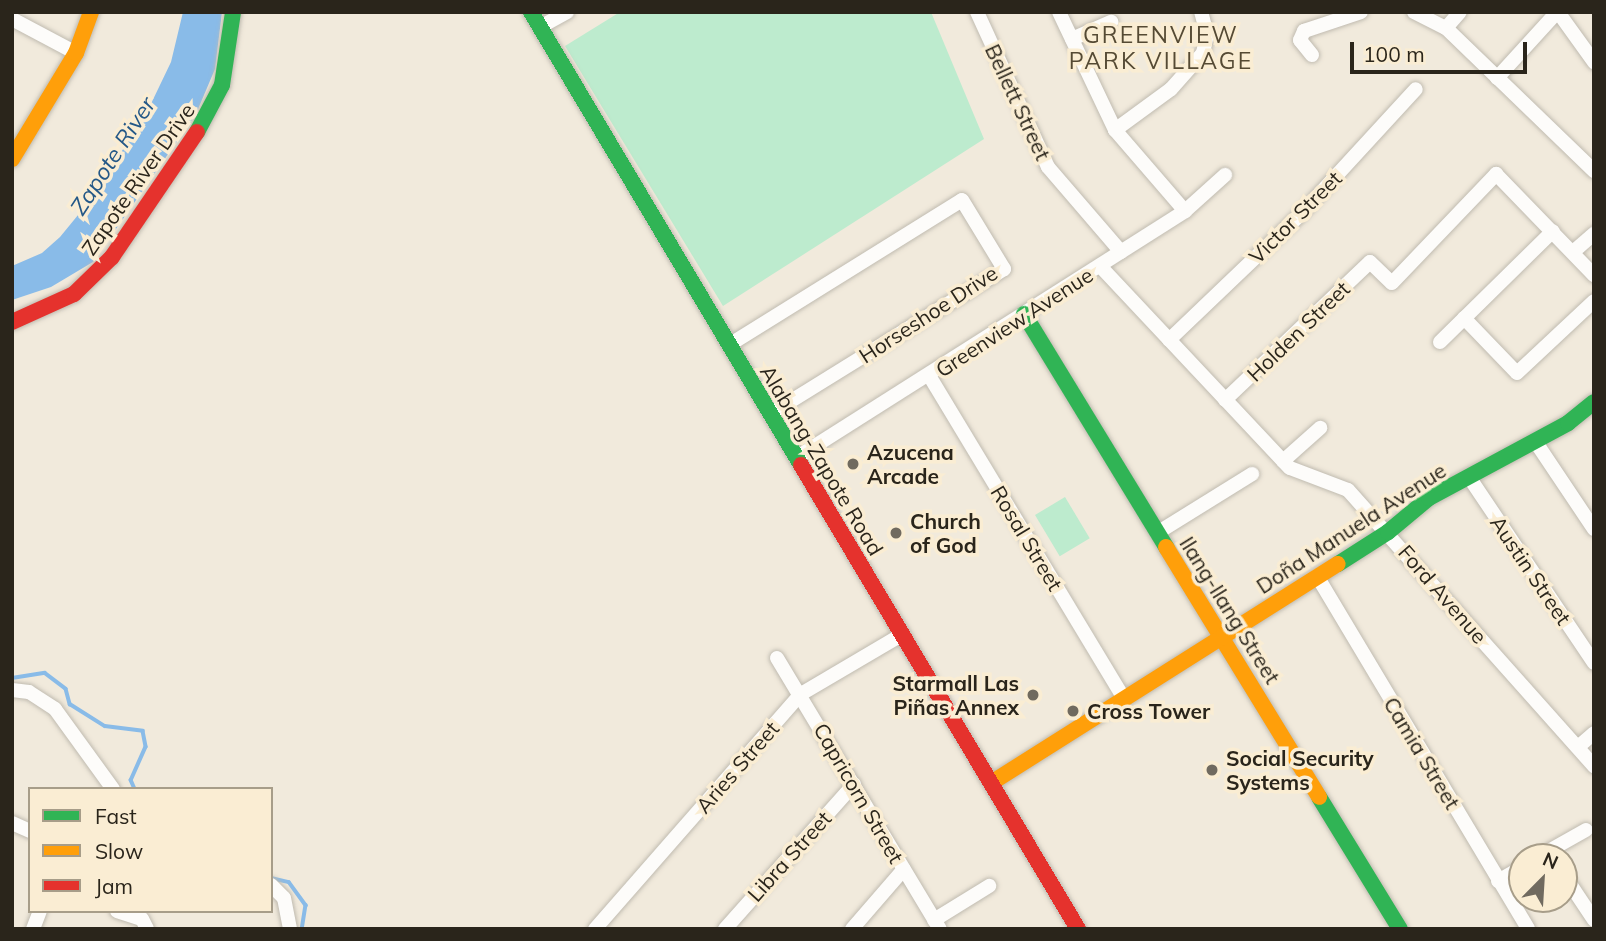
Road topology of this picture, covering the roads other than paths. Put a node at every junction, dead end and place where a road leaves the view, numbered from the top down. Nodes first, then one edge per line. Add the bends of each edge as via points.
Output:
1 (91, 12) edge
2 (233, 12) edge
3 (531, 12) edge
4 (567, 12) edge
5 (977, 12) edge
6 (1059, 12) edge
7 (1201, 12) edge
8 (1361, 12) edge
9 (1414, 12) edge
10 (1461, 12) edge
11 (1557, 12) edge
12 (12, 19) edge
13 (1111, 22) dead end
14 (540, 27) junction
15 (1446, 28) junction
16 (1072, 39) junction
17 (76, 52) junction
18 (1312, 55) dead end
19 (1594, 62) edge
20 (1497, 78) junction
21 (1416, 89) dead end
22 (1115, 130) junction
23 (12, 159) edge
24 (1594, 171) edge
25 (1225, 175) dead end
26 (1185, 211) junction
27 (1553, 231) junction
28 (1594, 234) edge
29 (1573, 252) junction
30 (1121, 253) junction
31 (1100, 266) junction
32 (1594, 275) edge
33 (1594, 301) edge
34 (1024, 314) junction
35 (1464, 318) junction
36 (12, 322) edge
37 (1170, 340) junction
38 (1440, 342) dead end
39 (729, 345) junction
40 (930, 377) junction
41 (1225, 400) junction
42 (1594, 402) edge
43 (770, 414) junction
44 (1320, 428) dead end
45 (1535, 441) junction
46 (796, 458) junction
47 (1283, 461) junction
48 (1252, 474) dead end
49 (1469, 477) junction
50 (1594, 529) edge
51 (1388, 532) junction
52 (1157, 533) junction
53 (1317, 576) junction
54 (903, 634) junction
55 (1223, 635) junction
56 (777, 658) dead end
57 (1594, 663) edge
58 (12, 690) edge
59 (801, 694) junction
60 (1124, 699) junction
61 (1594, 733) edge
62 (1578, 747) junction
63 (1594, 766) edge
64 (991, 783) junction
65 (853, 784) junction
66 (112, 787) edge
67 (12, 823) edge
68 (28, 830) edge
69 (1586, 830) dead end
70 (1565, 843) edge
71 (904, 869) junction
72 (1508, 875) edge
73 (1498, 881) junction
74 (989, 886) dead end
75 (273, 887) edge
76 (1578, 896) edge
77 (123, 913) edge
78 (1594, 920) edge
79 (937, 924) edge
80 (147, 929) edge
81 (290, 929) edge
82 (596, 929) edge
83 (725, 929) edge
84 (852, 929) edge
85 (1078, 929) edge
86 (1400, 929) edge
87 (1528, 929) edge

1 - 17 main road
2 - 36 main road, Zapote River Drive via 222,85 213,109 112,257 74,294
3 - 14 main road, Alabang-Zapote Road
4 - 14 street
5 - 30 street, Bellett Street via 1048,167
6 - 16 street
7 - 22 street via 1208,34 1203,53 1171,89
8 - 18 street via 1304,31 1300,40
9 - 15 street
10 - 15 street
11 - 19 street
11 - 20 street
12 - 17 street
13 - 16 street
14 - 39 main road, Alabang-Zapote Road
15 - 20 street
16 - 22 street
17 - 23 main road
20 - 24 street
21 - 37 street, Victor Street via 1302,213
22 - 26 street
25 - 26 street, Greenview Avenue
26 - 30 street, Greenview Avenue
27 - 29 street
27 - 35 street
27 - 41 street, Holden Street via 1496,174 1391,283 1370,262
28 - 29 street
29 - 32 street
30 - 31 street, Greenview Avenue
31 - 34 street, Greenview Avenue
31 - 37 street, Ford Avenue
33 - 35 street via 1517,373
34 - 40 street, Greenview Avenue
34 - 52 main road, Ilang-Ilang Street
35 - 38 street
37 - 41 street, Ford Avenue
39 - 43 main road, Alabang-Zapote Road
39 - 43 street, Horseshoe Drive via 962,200 1004,269
40 - 46 street, Greenview Avenue
40 - 60 street, Rosal Street
41 - 47 street, Ford Avenue
42 - 45 main road, Doña Manuela Avenue
43 - 46 main road, Alabang-Zapote Road
44 - 47 street
45 - 49 main road, Doña Manuela Avenue
45 - 50 street
46 - 54 main road, Alabang-Zapote Road
47 - 51 street, Ford Avenue via 1300,474 1348,490
48 - 52 street
49 - 51 main road, Doña Manuela Avenue via 1429,498
49 - 57 street, Austin Street
51 - 53 main road, Doña Manuela Avenue
51 - 62 street, Ford Avenue
52 - 55 main road, Ilang-Ilang Street
53 - 55 main road, Doña Manuela Avenue
53 - 73 street, Camia Street
54 - 59 street, Aries Street
54 - 64 main road, Alabang-Zapote Road
55 - 60 main road, Doña Manuela Avenue
55 - 86 main road, Ilang-Ilang Street
56 - 59 street, Capricorn Street
58 - 66 street via 29,692 55,709
59 - 65 street, Capricorn Street
59 - 82 street, Aries Street
60 - 64 main road, Doña Manuela Avenue
61 - 62 street
62 - 63 street, Ford Avenue
64 - 85 main road, Alabang-Zapote Road
65 - 71 street, Capricorn Street
65 - 83 street, Libra Street
67 - 68 street
69 - 70 street
71 - 79 street, Capricorn Street
71 - 84 street
72 - 73 street
73 - 87 street, Camia Street
74 - 79 street
75 - 81 street via 284,898
76 - 78 street
77 - 80 street via 142,919

